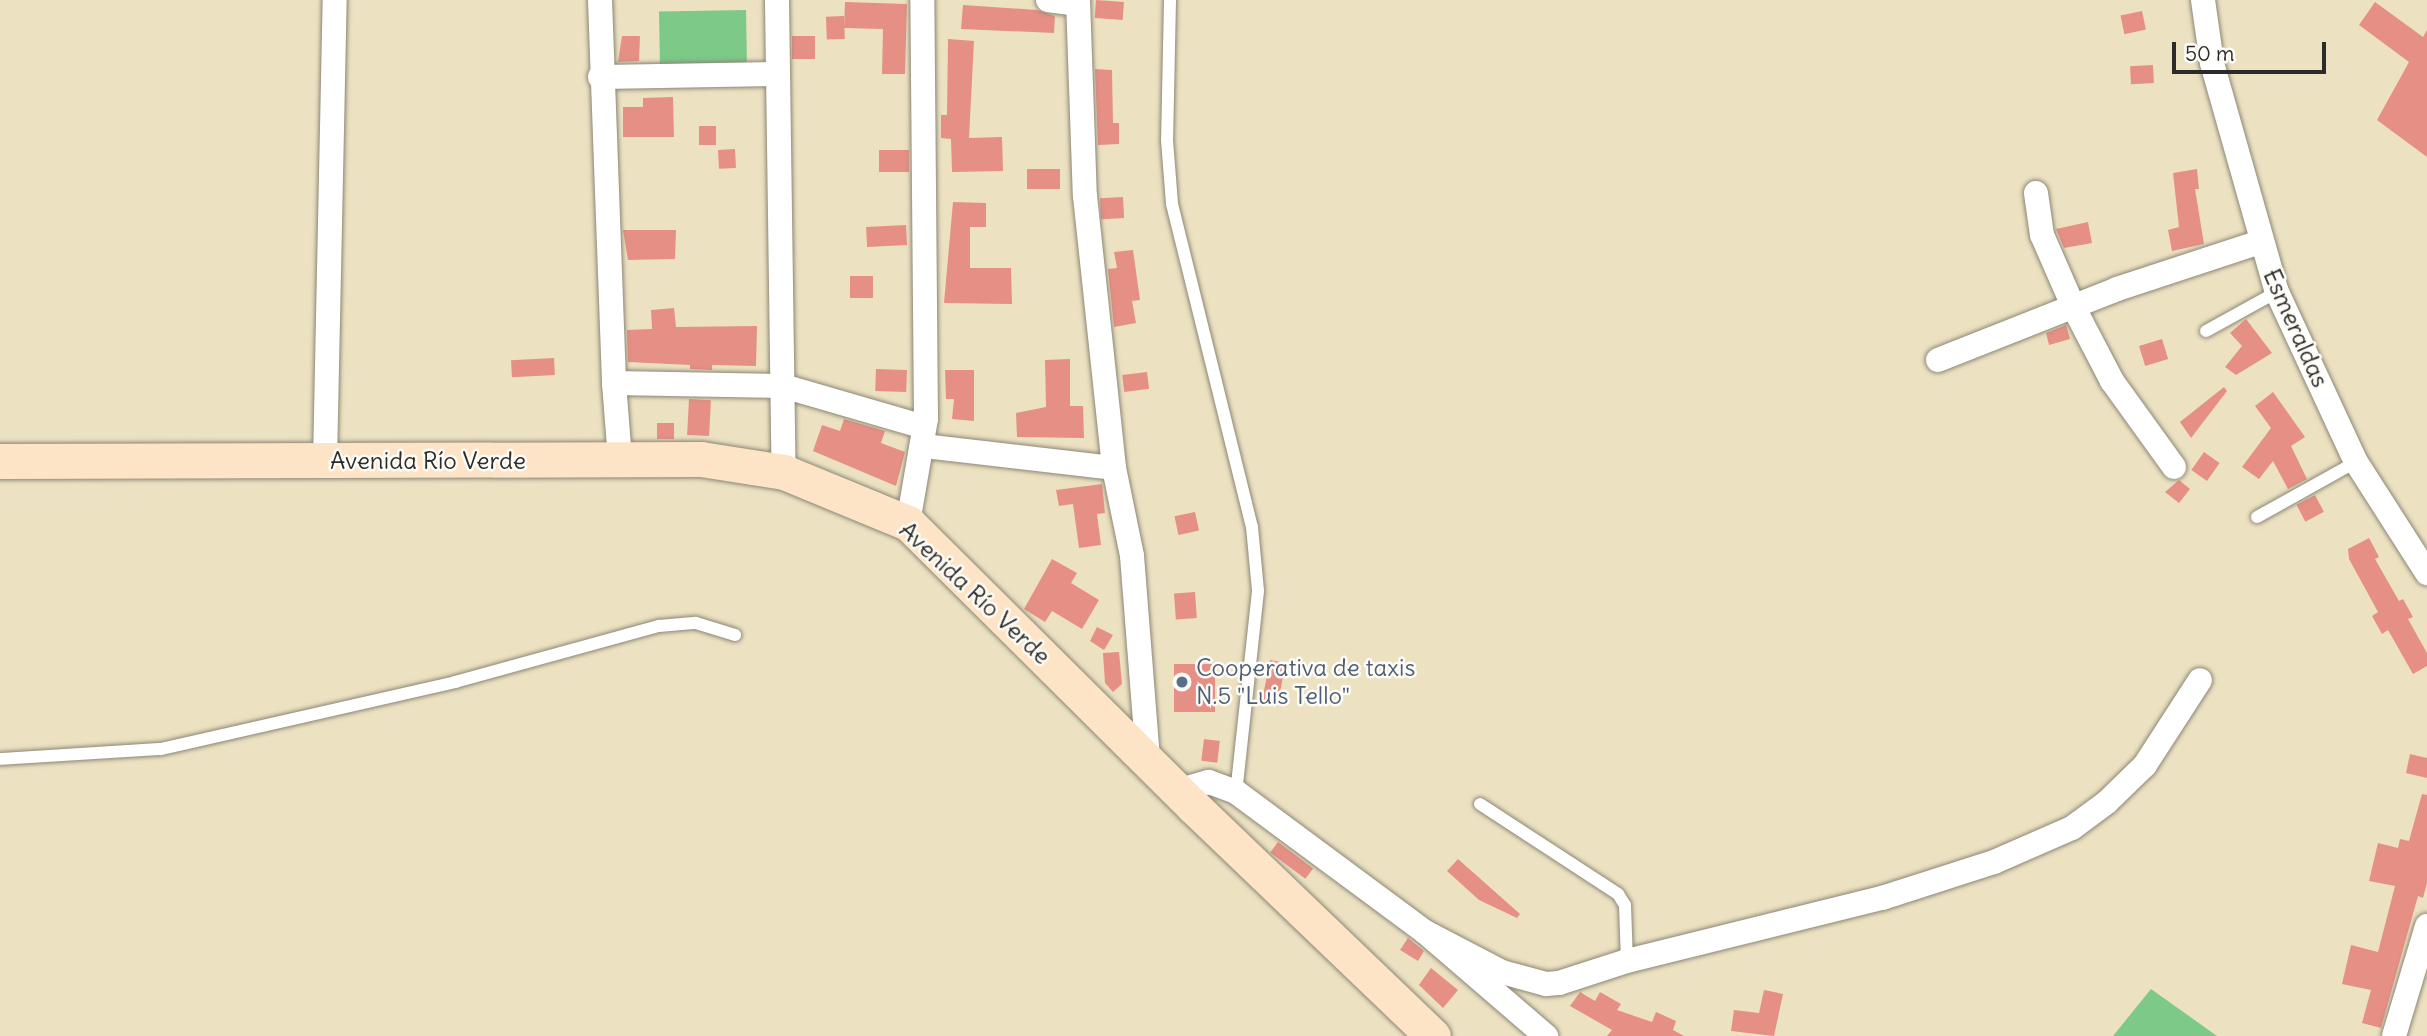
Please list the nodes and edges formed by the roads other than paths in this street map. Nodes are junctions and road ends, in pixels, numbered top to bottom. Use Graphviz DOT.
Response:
graph roads {
  1 [pos="335,0"];
  2 [pos="600,0"];
  3 [pos="777,0"];
  4 [pos="922,0"];
  5 [pos="1048,0"];
  6 [pos="1170,0"];
  7 [pos="2203,0"];
  8 [pos="1078,2"];
  9 [pos="778,74"];
  10 [pos="600,77"];
  11 [pos="2036,193"];
  12 [pos="2260,242"];
  13 [pos="2277,292"];
  14 [pos="2073,306"];
  15 [pos="2206,331"];
  16 [pos="1938,360"];
  17 [pos="614,383"];
  18 [pos="783,386"];
  19 [pos="924,437"];
  20 [pos="620,460"];
  21 [pos="0,461"];
  22 [pos="325,462"];
  23 [pos="2356,462"];
  24 [pos="2174,467"];
  25 [pos="1114,468"];
  26 [pos="784,472"];
  27 [pos="2257,517"];
  28 [pos="908,523"];
  29 [pos="2427,573"];
  30 [pos="735,635"];
  31 [pos="2200,680"];
  32 [pos="0,759"];
  33 [pos="1148,760"];
  34 [pos="1177,790"];
  35 [pos="1236,792"];
  36 [pos="1480,804"];
  37 [pos="2427,926"];
  38 [pos="1425,932"];
  39 [pos="1627,961"];
  40 [pos="1433,1036"];
  41 [pos="1546,1036"];
  42 [pos="2394,1036"];
  1 -- 22 [label="street"];
  2 -- 10 [label="street"];
  3 -- 9 [label="street"];
  4 -- 19 [label="street"];
  5 -- 8 [label="street"];
  6 -- 35 [label="lane"];
  7 -- 12 [label="street, Esmeraldas"];
  8 -- 25 [label="street"];
  9 -- 10 [label="street"];
  9 -- 18 [label="street"];
  10 -- 17 [label="street"];
  11 -- 14 [label="street"];
  12 -- 13 [label="street, Esmeraldas"];
  12 -- 14 [label="street"];
  13 -- 15 [label="lane"];
  13 -- 23 [label="street, Esmeraldas"];
  14 -- 16 [label="street"];
  14 -- 24 [label="street"];
  17 -- 18 [label="street"];
  17 -- 20 [label="street"];
  18 -- 19 [label="street"];
  18 -- 26 [label="street"];
  19 -- 25 [label="street"];
  19 -- 28 [label="street"];
  20 -- 22 [label="main road, Avenida Río Verde"];
  20 -- 26 [label="main road, Avenida Río Verde"];
  21 -- 22 [label="main road, Avenida Río Verde"];
  23 -- 27 [label="lane"];
  23 -- 29 [label="street, Esmeraldas"];
  25 -- 33 [label="street"];
  26 -- 28 [label="main road, Avenida Río Verde"];
  28 -- 33 [label="main road, Avenida Río Verde"];
  30 -- 32 [label="lane"];
  31 -- 39 [label="street"];
  33 -- 34 [label="main road, Avenida Río Verde"];
  34 -- 35 [label="street"];
  34 -- 40 [label="main road, Avenida Río Verde"];
  35 -- 38 [label="street"];
  36 -- 39 [label="lane"];
  37 -- 42 [label="street"];
  38 -- 39 [label="street"];
  38 -- 41 [label="street"];
}
